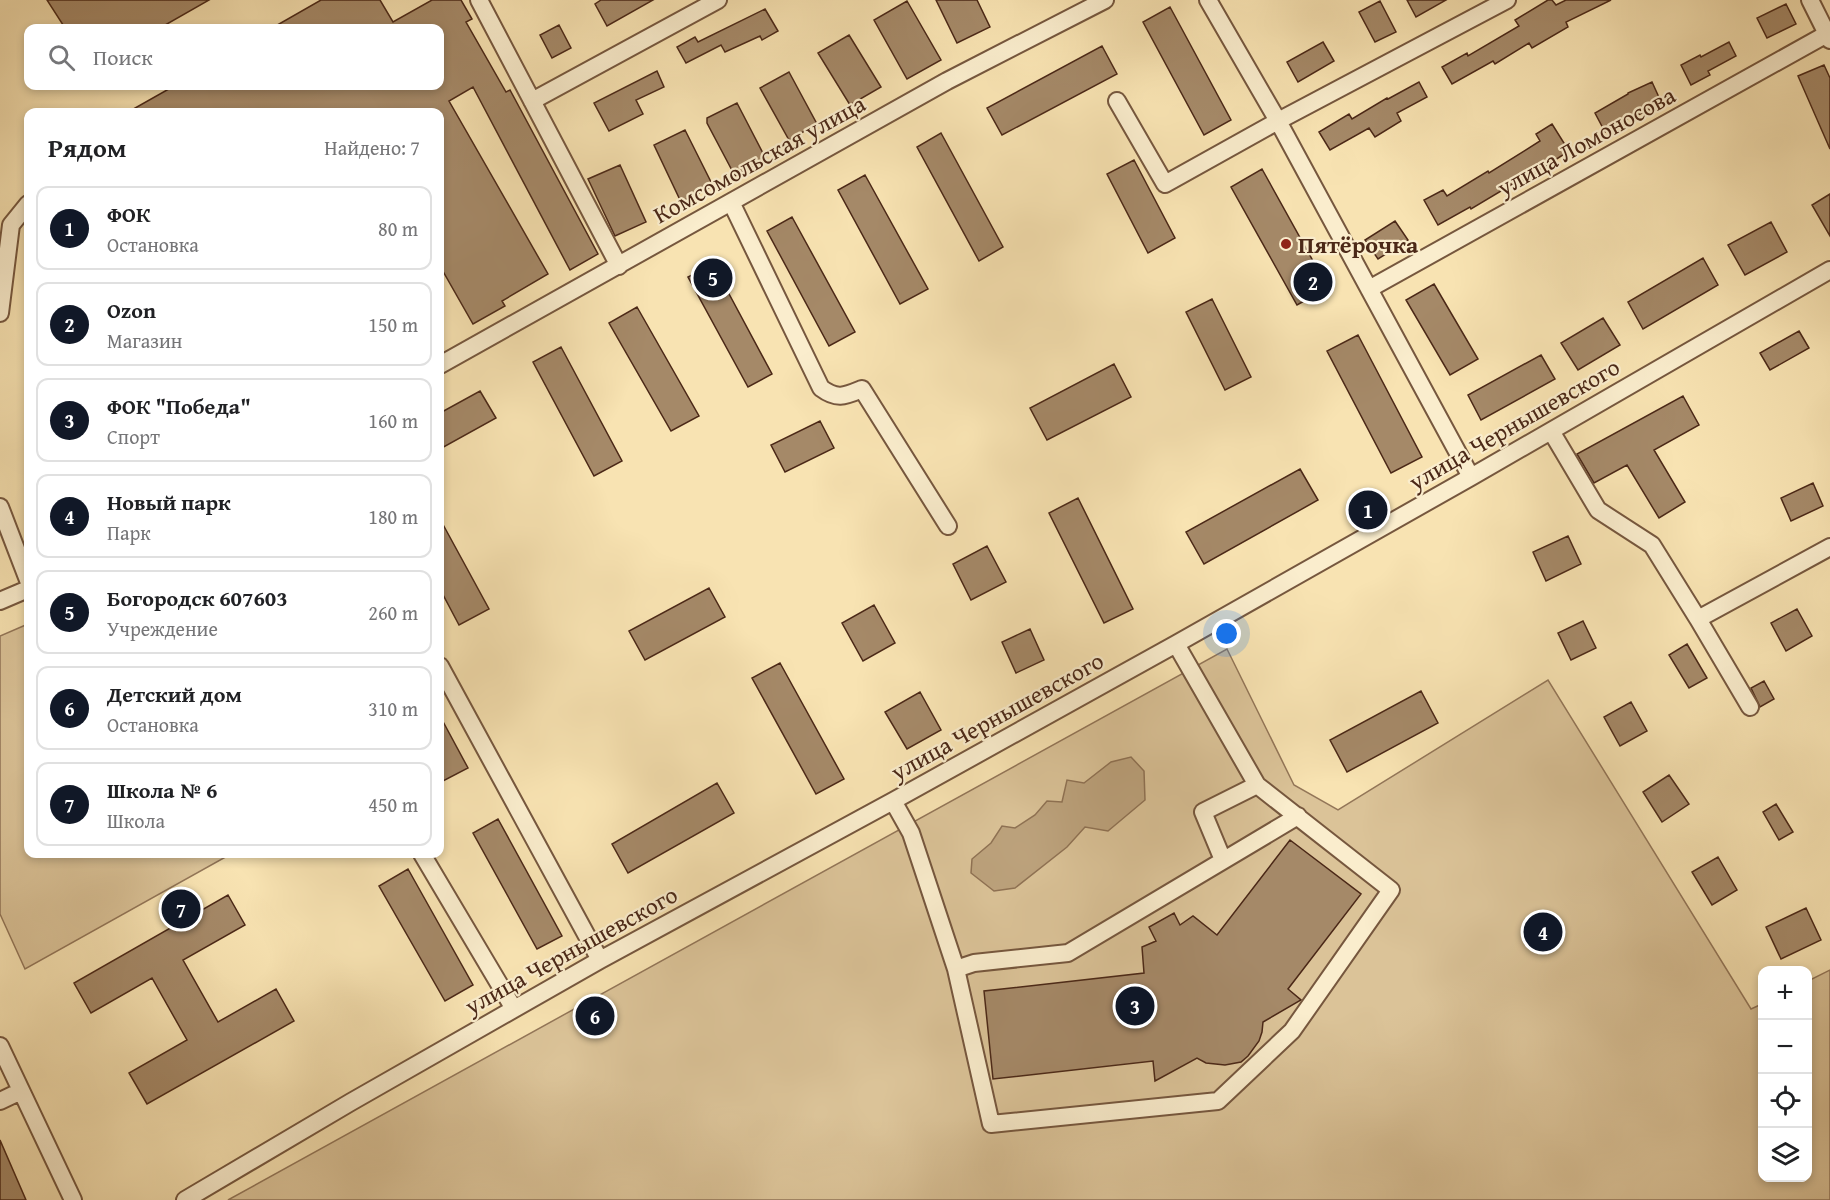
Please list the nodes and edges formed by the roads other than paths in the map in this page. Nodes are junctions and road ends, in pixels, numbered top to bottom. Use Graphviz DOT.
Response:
graph roads {
  1 [pos="479,0"];
  2 [pos="718,0"];
  3 [pos="1105,0"];
  4 [pos="1208,0"];
  5 [pos="1507,0"];
  6 [pos="1810,0"];
  7 [pos="1828,37"];
  8 [pos="532,101"];
  9 [pos="1117,101"];
  10 [pos="1278,121"];
  11 [pos="731,202"];
  12 [pos="24,209"];
  13 [pos="619,266"];
  14 [pos="1830,270"];
  15 [pos="1369,289"];
  16 [pos="0,313"];
  17 [pos="444,363"];
  18 [pos="1551,431"];
  19 [pos="1471,477"];
  20 [pos="0,507"];
  21 [pos="948,526"];
  22 [pos="1830,547"];
  23 [pos="24,570"];
  24 [pos="24,591"];
  25 [pos="0,601"];
  26 [pos="1698,618"];
  27 [pos="1176,644"];
  28 [pos="444,673"];
  29 [pos="1750,707"];
  30 [pos="1257,785"];
  31 [pos="893,801"];
  32 [pos="1298,816"];
  33 [pos="424,858"];
  34 [pos="1223,860"];
  35 [pos="600,960"];
  36 [pos="956,969"];
  37 [pos="514,1009"];
  38 [pos="0,1046"];
  39 [pos="21,1091"];
  40 [pos="0,1101"];
  41 [pos="73,1200"];
  42 [pos="185,1200"];
  1 -- 8 [label="street"];
  2 -- 8 [label="street"];
  3 -- 11 [label="street, Комсомольская улица"];
  4 -- 10 [label="street"];
  5 -- 10 [label="street"];
  6 -- 7 [label="street"];
  7 -- 15 [label="street, улица Ломоносова"];
  8 -- 13 [label="street"];
  9 -- 10 [label="street"];
  10 -- 15 [label="street"];
  11 -- 13 [label="street, Комсомольская улица"];
  11 -- 21 [label="street"];
  12 -- 16 [label="street"];
  13 -- 17 [label="street, Комсомольская улица"];
  14 -- 18 [label="street, улица Чернышевского"];
  15 -- 19 [label="street"];
  18 -- 19 [label="street, улица Чернышевского"];
  18 -- 26 [label="street"];
  19 -- 27 [label="street, улица Чернышевского"];
  20 -- 23 [label="street"];
  22 -- 26 [label="street"];
  24 -- 25 [label="street"];
  26 -- 29 [label="street"];
  27 -- 30 [label="street"];
  27 -- 31 [label="street, улица Чернышевского"];
  28 -- 35 [label="street"];
  30 -- 32 [label="street"];
  30 -- 34 [label="street"];
  31 -- 35 [label="street, улица Чернышевского"];
  31 -- 36 [label="street"];
  32 -- 34 [label="street"];
  32 -- 36 [label="street"];
  33 -- 37 [label="street"];
  34 -- 36 [label="street"];
  35 -- 37 [label="street, улица Чернышевского"];
  37 -- 42 [label="street, улица Чернышевского"];
  38 -- 39 [label="street"];
  39 -- 40 [label="street"];
  39 -- 41 [label="street"];
}
